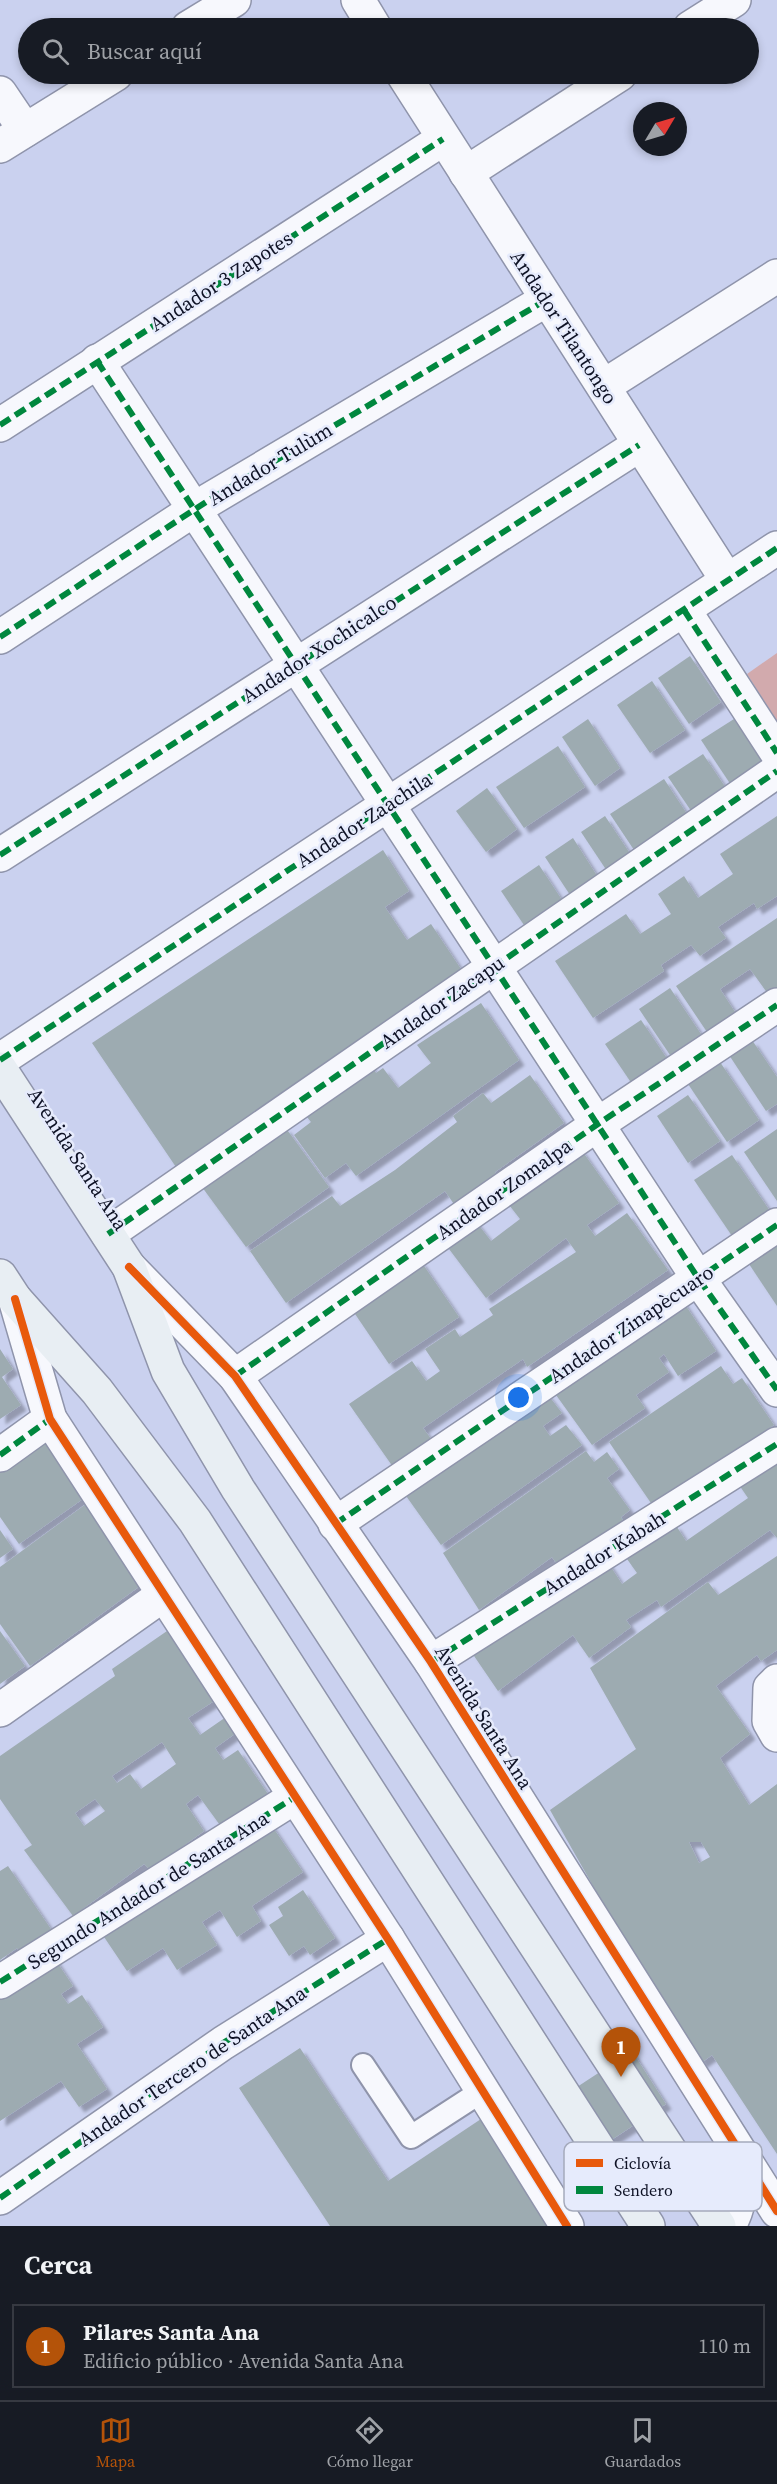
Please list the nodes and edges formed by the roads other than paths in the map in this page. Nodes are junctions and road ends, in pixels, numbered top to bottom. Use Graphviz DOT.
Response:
graph roads {
  1 [pos="234,0"];
  2 [pos="358,0"];
  3 [pos="734,0"];
  4 [pos="204,18"];
  5 [pos="369,18"];
  6 [pos="706,18"];
  7 [pos="100,84"];
  8 [pos="409,84"];
  9 [pos="604,84"];
  10 [pos="0,93"];
  11 [pos="12,138"];
  12 [pos="443,139"];
  13 [pos="466,173"];
  14 [pos="777,276"];
  15 [pos="546,300"];
  16 [pos="97,361"];
  17 [pos="604,386"];
  18 [pos="0,425"];
  19 [pos="639,445"];
  20 [pos="194,510"];
  21 [pos="777,548"];
  22 [pos="727,580"];
  23 [pos="684,610"];
  24 [pos="0,637"];
  25 [pos="296,664"];
  26 [pos="777,753"];
  27 [pos="777,771"];
  28 [pos="388,804"];
  29 [pos="0,855"];
  30 [pos="494,967"];
  31 [pos="777,1005"];
  32 [pos="0,1060"];
  33 [pos="0,1069"];
  34 [pos="598,1124"];
  35 [pos="777,1225"];
  36 [pos="108,1234"];
  37 [pos="129,1267"];
  38 [pos="698,1278"];
  39 [pos="7,1287"];
  40 [pos="235,1376"];
  41 [pos="777,1390"];
  42 [pos="50,1419"];
  43 [pos="777,1444"];
  44 [pos="0,1455"];
  45 [pos="335,1524"];
  46 [pos="163,1595"];
  47 [pos="431,1662"];
  48 [pos="777,1681"];
  49 [pos="0,1710"];
  50 [pos="777,1735"];
  51 [pos="295,1797"];
  52 [pos="388,1939"];
  53 [pos="0,1982"];
  54 [pos="363,2065"];
  55 [pos="482,2091"];
  56 [pos="723,2128"];
  57 [pos="594,2142"];
  58 [pos="664,2142"];
  59 [pos="730,2142"];
  60 [pos="732,2142"];
  61 [pos="762,2188"];
  62 [pos="0,2198"];
  63 [pos="638,2211"];
  64 [pos="709,2211"];
  65 [pos="735,2211"];
  66 [pos="777,2211"];
  67 [pos="567,2225"];
  68 [pos="648,2226"];
  69 [pos="719,2226"];
  70 [pos="729,2226"];
  1 -- 4 [label="street"];
  2 -- 5 [label="street"];
  3 -- 6 [label="street"];
  7 -- 11 [label="street"];
  8 -- 12 [label="street, Andador Tilantongo"];
  9 -- 13 [label="street"];
  10 -- 11 [label="street"];
  12 -- 13 [label="street, Andador Tilantongo"];
  12 -- 16 [label="street, Andador 3 Zapotes"];
  13 -- 15 [label="street, Andador Tilantongo"];
  14 -- 17 [label="street"];
  15 -- 17 [label="street, Andador Tilantongo"];
  15 -- 20 [label="street, Andador Tulùm"];
  16 -- 18 [label="street, Andador 3 Zapotes"];
  16 -- 20 [label="street"];
  17 -- 19 [label="street, Andador Tilantongo"];
  19 -- 22 [label="street, Andador Tilantongo"];
  19 -- 25 [label="street, Andador Xochicalco"];
  20 -- 24 [label="street, Andador Tulùm"];
  20 -- 25 [label="street"];
  21 -- 22 [label="street, Andador Zaachila"];
  22 -- 23 [label="street, Andador Zaachila"];
  23 -- 26 [label="street"];
  23 -- 28 [label="street, Andador Zaachila"];
  25 -- 28 [label="street"];
  25 -- 29 [label="street, Andador Xochicalco"];
  27 -- 30 [label="street, Andador Zacapu"];
  28 -- 30 [label="street"];
  28 -- 32 [label="street, Andador Zaachila"];
  30 -- 34 [label="street"];
  30 -- 36 [label="street, Andador Zacapu"];
  31 -- 34 [label="street, Andador Zomalpa"];
  33 -- 36 [label="main road, Avenida Santa Ana"];
  34 -- 38 [label="street"];
  34 -- 40 [label="street, Andador Zomalpa"];
  35 -- 38 [label="street, Andador Zinapècuaro"];
  36 -- 37 [label="main road, Avenida Santa Ana"];
  37 -- 40 [label="street, Avenida Santa Ana"];
  37 -- 58 [label="main road, Avenida Santa Ana"];
  38 -- 41 [label="street"];
  38 -- 45 [label="street, Andador Zinapècuaro"];
  39 -- 42 [label="street"];
  39 -- 57 [label="main road"];
  40 -- 45 [label="street, Avenida Santa Ana"];
  42 -- 44 [label="street"];
  42 -- 46 [label="street"];
  43 -- 47 [label="street, Andador Kabah"];
  45 -- 47 [label="street, Avenida Santa Ana"];
  46 -- 49 [label="street"];
  46 -- 51 [label="street"];
  47 -- 56 [label="street, Avenida Santa Ana"];
  48 -- 50 [label="street"];
  51 -- 52 [label="street"];
  51 -- 53 [label="street, Segundo Andador de Santa Ana"];
  52 -- 55 [label="street"];
  52 -- 62 [label="street, Andador Tercero de Santa Ana"];
  54 -- 55 [label="lane"];
  55 -- 67 [label="street"];
  56 -- 59 [label="street"];
  56 -- 60 [label="street, Avenida Santa Ana"];
  61 -- 66 [label="street, Avenida Santa Ana"];
  63 -- 68 [label="main road"];
  64 -- 69 [label="main road, Avenida Santa Ana"];
  65 -- 70 [label="street"];
}
